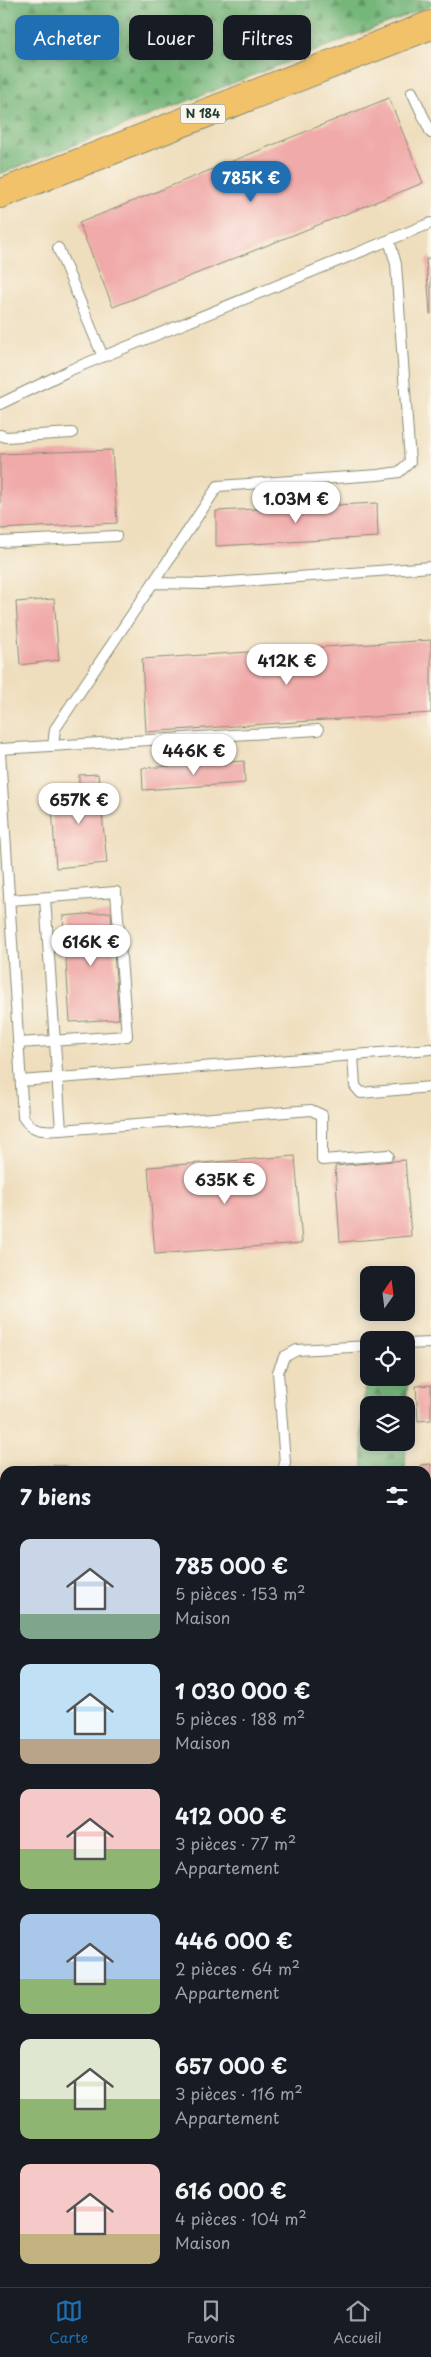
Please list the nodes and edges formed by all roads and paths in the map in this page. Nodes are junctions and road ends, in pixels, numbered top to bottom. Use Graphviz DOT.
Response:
graph roads {
  1 [pos="423,27"];
  2 [pos="412,92"];
  3 [pos="431,133"];
  4 [pos="0,194"];
  5 [pos="431,222"];
  6 [pos="389,240"];
  7 [pos="58,248"];
  8 [pos="103,357"];
  9 [pos="1,401"];
  10 [pos="72,433"];
  11 [pos="0,435"];
  12 [pos="116,536"];
  13 [pos="0,542"];
  14 [pos="431,568"];
  15 [pos="154,583"];
  16 [pos="318,730"];
  17 [pos="53,746"];
  18 [pos="0,749"];
  19 [pos="0,753"];
  20 [pos="45,898"];
  21 [pos="10,900"];
  22 [pos="55,1041"];
  23 [pos="19,1042"];
  24 [pos="431,1050"];
  25 [pos="353,1056"];
  26 [pos="58,1078"];
  27 [pos="21,1081"];
  28 [pos="431,1087"];
  29 [pos="61,1130"];
  30 [pos="388,1156"];
  31 [pos="431,1343"];
  32 [pos="415,1344"];
  33 [pos="360,1346"];
  34 [pos="284,1466"];
  1 -- 4 [label="main road, N 184"];
  2 -- 3 [label="lane"];
  5 -- 6 [label="lane"];
  6 -- 8 [label="lane"];
  6 -- 15 [label="lane"];
  7 -- 8 [label="lane"];
  8 -- 9 [label="lane"];
  10 -- 11 [label="lane"];
  12 -- 13 [label="lane"];
  14 -- 15 [label="lane"];
  15 -- 17 [label="lane"];
  16 -- 17 [label="lane"];
  17 -- 18 [label="lane"];
  19 -- 21 [label="lane"];
  20 -- 21 [label="lane"];
  20 -- 22 [label="lane"];
  20 -- 22 [label="lane"];
  21 -- 23 [label="lane"];
  22 -- 23 [label="lane"];
  22 -- 26 [label="lane"];
  23 -- 27 [label="lane"];
  24 -- 25 [label="lane"];
  25 -- 26 [label="lane"];
  25 -- 28 [label="lane"];
  26 -- 27 [label="lane"];
  26 -- 29 [label="lane"];
  27 -- 29 [label="lane"];
  29 -- 30 [label="lane"];
  31 -- 32 [label="lane"];
  33 -- 34 [label="lane"];
}
